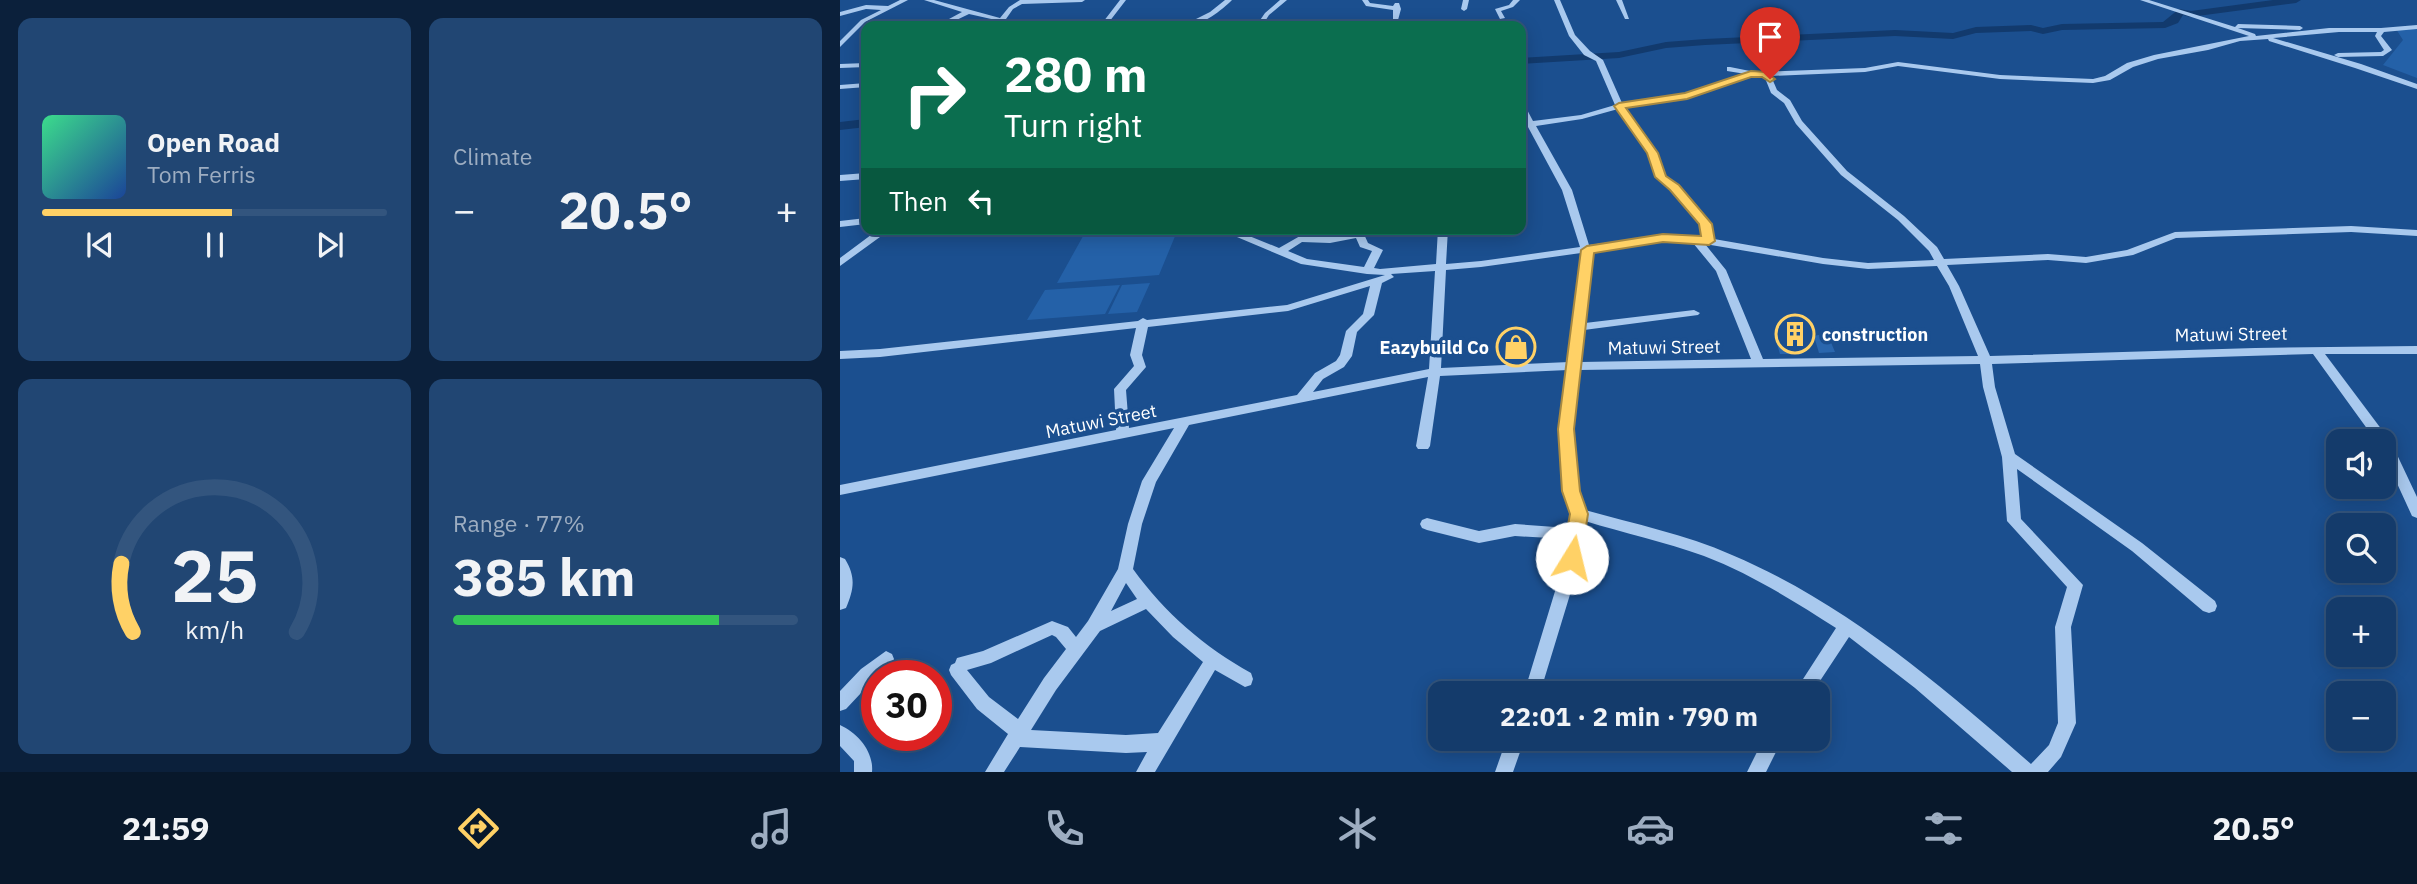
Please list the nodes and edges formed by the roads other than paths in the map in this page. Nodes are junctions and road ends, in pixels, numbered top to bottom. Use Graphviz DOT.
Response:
graph roads {
  1 [pos="905,0"];
  2 [pos="930,0"];
  3 [pos="1047,0"];
  4 [pos="1082,0"];
  5 [pos="1111,0"];
  6 [pos="1123,0"];
  7 [pos="1229,0"];
  8 [pos="1284,0"];
  9 [pos="1365,0"];
  10 [pos="1396,0"];
  11 [pos="1466,0"];
  12 [pos="1517,0"];
  13 [pos="1557,0"];
  14 [pos="1619,0"];
  15 [pos="2143,0"];
  16 [pos="1018,1"];
  17 [pos="888,8"];
  18 [pos="1398,9"];
  19 [pos="1464,9"];
  20 [pos="968,12"];
  21 [pos="840,17"];
  22 [pos="1502,18"];
  23 [pos="1627,18"];
  24 [pos="1002,20"];
  25 [pos="865,21"];
  26 [pos="949,21"];
  27 [pos="1007,21"];
  28 [pos="1107,21"];
  29 [pos="1195,21"];
  30 [pos="1262,21"];
  31 [pos="1399,21"];
  32 [pos="861,22"];
  33 [pos="861,24"];
  34 [pos="2218,24"];
  35 [pos="2417,27"];
  36 [pos="2381,30"];
  37 [pos="2336,31"];
  38 [pos="2264,38"];
  39 [pos="840,45"];
  40 [pos="2313,52"];
  41 [pos="861,65"];
  42 [pos="841,67"];
  43 [pos="1730,69"];
  44 [pos="1761,74"];
  45 [pos="861,85"];
  46 [pos="840,87"];
  47 [pos="2417,87"];
  48 [pos="1619,106"];
  49 [pos="1526,125"];
  50 [pos="861,176"];
  51 [pos="840,178"];
  52 [pos="861,222"];
  53 [pos="840,224"];
  54 [pos="2417,233"];
  55 [pos="878,235"];
  56 [pos="1238,235"];
  57 [pos="1352,235"];
  58 [pos="1358,235"];
  59 [pos="1443,235"];
  60 [pos="1695,239"];
  61 [pos="1709,241"];
  62 [pos="1587,250"];
  63 [pos="1280,252"];
  64 [pos="840,263"];
  65 [pos="1941,264"];
  66 [pos="1440,268"];
  67 [pos="1372,275"];
  68 [pos="1694,313"];
  69 [pos="1143,322"];
  70 [pos="1579,327"];
  71 [pos="2316,350"];
  72 [pos="2417,350"];
  73 [pos="840,355"];
  74 [pos="1986,359"];
  75 [pos="1759,363"];
  76 [pos="1574,366"];
  77 [pos="1435,372"];
  78 [pos="1301,399"];
  79 [pos="1184,423"];
  80 [pos="2374,429"];
  81 [pos="1123,434"];
  82 [pos="1423,446"];
  83 [pos="2010,457"];
  84 [pos="2396,469"];
  85 [pos="840,490"];
  86 [pos="2417,512"];
  87 [pos="1579,514"];
  88 [pos="1427,524"];
  89 [pos="1576,534"];
  90 [pos="840,563"];
  91 [pos="1125,570"];
  92 [pos="1148,601"];
  93 [pos="840,603"];
  94 [pos="2209,606"];
  95 [pos="1094,626"];
  96 [pos="1847,626"];
  97 [pos="1076,649"];
  98 [pos="886,659"];
  99 [pos="1212,662"];
  100 [pos="1245,679"];
  101 [pos="1536,681"];
  102 [pos="1810,681"];
  103 [pos="840,703"];
  104 [pos="840,734"];
  105 [pos="1018,735"];
  106 [pos="1162,742"];
  107 [pos="1511,751"];
  108 [pos="1767,751"];
  109 [pos="863,772"];
  110 [pos="993,772"];
  111 [pos="1145,772"];
  112 [pos="1504,772"];
  113 [pos="1756,772"];
  114 [pos="2026,772"];
  115 [pos="2036,772"];
  1 -- 17 [label="street"];
  2 -- 20 [label="street"];
  3 -- 4 [label="street"];
  3 -- 16 [label="street"];
  5 -- 6 [label="street"];
  6 -- 28 [label="street"];
  7 -- 29 [label="street"];
  8 -- 30 [label="street"];
  9 -- 18 [label="street"];
  10 -- 18 [label="street"];
  11 -- 19 [label="street"];
  12 -- 22 [label="street"];
  13 -- 48 [label="street"];
  14 -- 23 [label="street"];
  15 -- 34 [label="street"];
  16 -- 24 [label="street"];
  17 -- 21 [label="street"];
  17 -- 25 [label="street"];
  18 -- 31 [label="street"];
  20 -- 24 [label="street"];
  20 -- 26 [label="street"];
  21 -- 32 [label="street"];
  24 -- 27 [label="street"];
  33 -- 39 [label="street"];
  34 -- 37 [label="street"];
  34 -- 38 [label="street"];
  35 -- 36 [label="street"];
  36 -- 37 [label="street"];
  36 -- 40 [label="street"];
  37 -- 38 [label="street"];
  38 -- 40 [label="street"];
  38 -- 44 [label="street"];
  40 -- 47 [label="street"];
  41 -- 42 [label="street"];
  43 -- 44 [label="street"];
  44 -- 48 [label="street"];
  44 -- 65 [label="street"];
  45 -- 46 [label="street"];
  48 -- 49 [label="street"];
  48 -- 61 [label="street"];
  49 -- 62 [label="street"];
  50 -- 51 [label="street"];
  52 -- 53 [label="street"];
  54 -- 65 [label="street"];
  55 -- 64 [label="street"];
  56 -- 63 [label="street"];
  57 -- 63 [label="street"];
  58 -- 67 [label="street"];
  59 -- 66 [label="street"];
  60 -- 61 [label="street"];
  60 -- 62 [label="street"];
  60 -- 75 [label="street"];
  61 -- 65 [label="street"];
  62 -- 66 [label="street"];
  62 -- 70 [label="street"];
  63 -- 67 [label="street"];
  65 -- 74 [label="street"];
  66 -- 67 [label="street"];
  66 -- 77 [label="street"];
  67 -- 69 [label="street"];
  67 -- 78 [label="street"];
  68 -- 70 [label="street"];
  69 -- 73 [label="street"];
  69 -- 81 [label="street"];
  70 -- 76 [label="street"];
  71 -- 72 [label="street, Matuwi Street"];
  71 -- 74 [label="street, Matuwi Street"];
  71 -- 80 [label="street"];
  74 -- 75 [label="street, Matuwi Street"];
  74 -- 83 [label="street"];
  75 -- 76 [label="street, Matuwi Street"];
  76 -- 77 [label="street, Matuwi Street"];
  76 -- 87 [label="street"];
  77 -- 78 [label="street, Matuwi Street"];
  77 -- 82 [label="street"];
  78 -- 79 [label="street, Matuwi Street"];
  79 -- 81 [label="street, Matuwi Street"];
  79 -- 91 [label="street"];
  81 -- 85 [label="street, Matuwi Street"];
  83 -- 94 [label="street"];
  83 -- 115 [label="street"];
  84 -- 86 [label="street"];
  87 -- 89 [label="street"];
  87 -- 96 [label="street"];
  88 -- 89 [label="street"];
  89 -- 101 [label="street"];
  90 -- 93 [label="street"];
  91 -- 92 [label="street"];
  91 -- 95 [label="street"];
  92 -- 95 [label="street"];
  92 -- 99 [label="street"];
  95 -- 97 [label="street"];
  96 -- 102 [label="street"];
  96 -- 114 [label="street"];
  97 -- 105 [label="street"];
  97 -- 105 [label="street"];
  98 -- 103 [label="street"];
  99 -- 100 [label="street"];
  99 -- 106 [label="street"];
  104 -- 109 [label="street"];
  105 -- 106 [label="street"];
  105 -- 110 [label="street"];
  106 -- 111 [label="street"];
  107 -- 112 [label="street"];
  108 -- 113 [label="street"];
}
